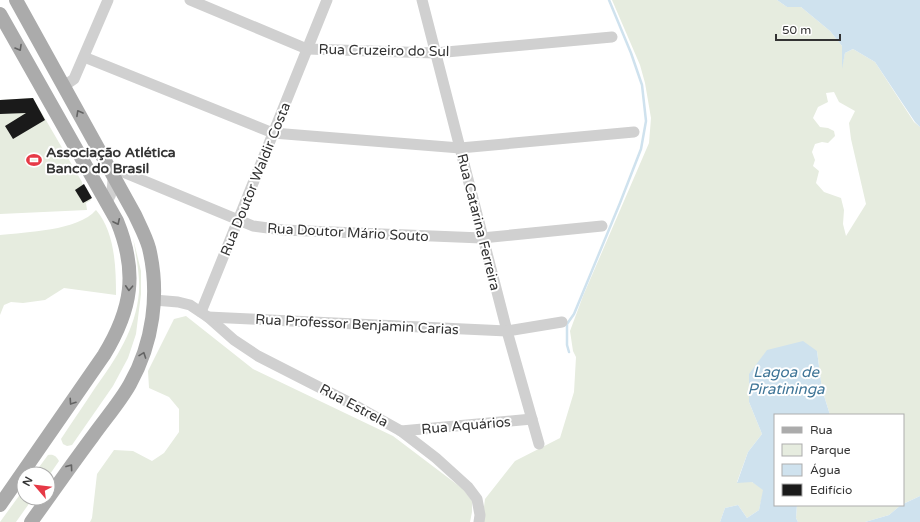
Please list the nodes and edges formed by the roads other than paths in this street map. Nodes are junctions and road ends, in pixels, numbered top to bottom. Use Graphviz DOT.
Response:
graph roads {
  1 [pos="16,0"];
  2 [pos="108,0"];
  3 [pos="190,0"];
  4 [pos="327,0"];
  5 [pos="422,0"];
  6 [pos="0,14"];
  7 [pos="612,37"];
  8 [pos="307,49"];
  9 [pos="434,53"];
  10 [pos="84,57"];
  11 [pos="64,86"];
  12 [pos="634,132"];
  13 [pos="273,133"];
  14 [pos="460,148"];
  15 [pos="113,173"];
  16 [pos="107,202"];
  17 [pos="238,220"];
  18 [pos="602,226"];
  19 [pos="482,238"];
  20 [pos="154,300"];
  21 [pos="204,314"];
  22 [pos="562,322"];
  23 [pos="507,331"];
  24 [pos="532,419"];
  25 [pos="401,431"];
  26 [pos="539,444"];
  27 [pos="0,505"];
  28 [pos="31,522"];
  29 [pos="479,522"];
  1 -- 11 [label="main road"];
  2 -- 10 [label="street"];
  3 -- 8 [label="street, Rua Cruzeiro do Sul"];
  4 -- 8 [label="street, Rua Doutor Waldir Costa"];
  5 -- 9 [label="street, Rua Catarina Ferreira"];
  6 -- 16 [label="main road, one-way"];
  7 -- 9 [label="street, Rua Cruzeiro do Sul"];
  8 -- 9 [label="street, Rua Cruzeiro do Sul"];
  8 -- 13 [label="street, Rua Doutor Waldir Costa"];
  9 -- 14 [label="street, Rua Catarina Ferreira"];
  10 -- 11 [label="street"];
  10 -- 13 [label="street"];
  15 -- 11 [label="main road, one-way"];
  12 -- 14 [label="street"];
  13 -- 14 [label="street"];
  13 -- 17 [label="street, Rua Doutor Waldir Costa"];
  14 -- 19 [label="street, Rua Catarina Ferreira"];
  15 -- 16 [label="street"];
  15 -- 17 [label="street, Rua Doutor Mário Souto"];
  15 -- 20 [label="main road"];
  16 -- 27 [label="main road, one-way"];
  17 -- 19 [label="street, Rua Doutor Mário Souto"];
  17 -- 21 [label="street, Rua Doutor Waldir Costa"];
  18 -- 19 [label="street, Rua Doutor Mário Souto"];
  19 -- 23 [label="street, Rua Catarina Ferreira"];
  20 -- 21 [label="street"];
  28 -- 20 [label="main road, one-way"];
  21 -- 23 [label="street, Rua Professor Benjamin Carias"];
  21 -- 25 [label="street, Rua Estrela"];
  22 -- 23 [label="street, Rua Professor Benjamin Carias"];
  23 -- 24 [label="street, Rua Catarina Ferreira"];
  24 -- 25 [label="street, Rua Aquários"];
  24 -- 26 [label="street, Rua Catarina Ferreira"];
  25 -- 29 [label="street, Rua Estrela"];
}
